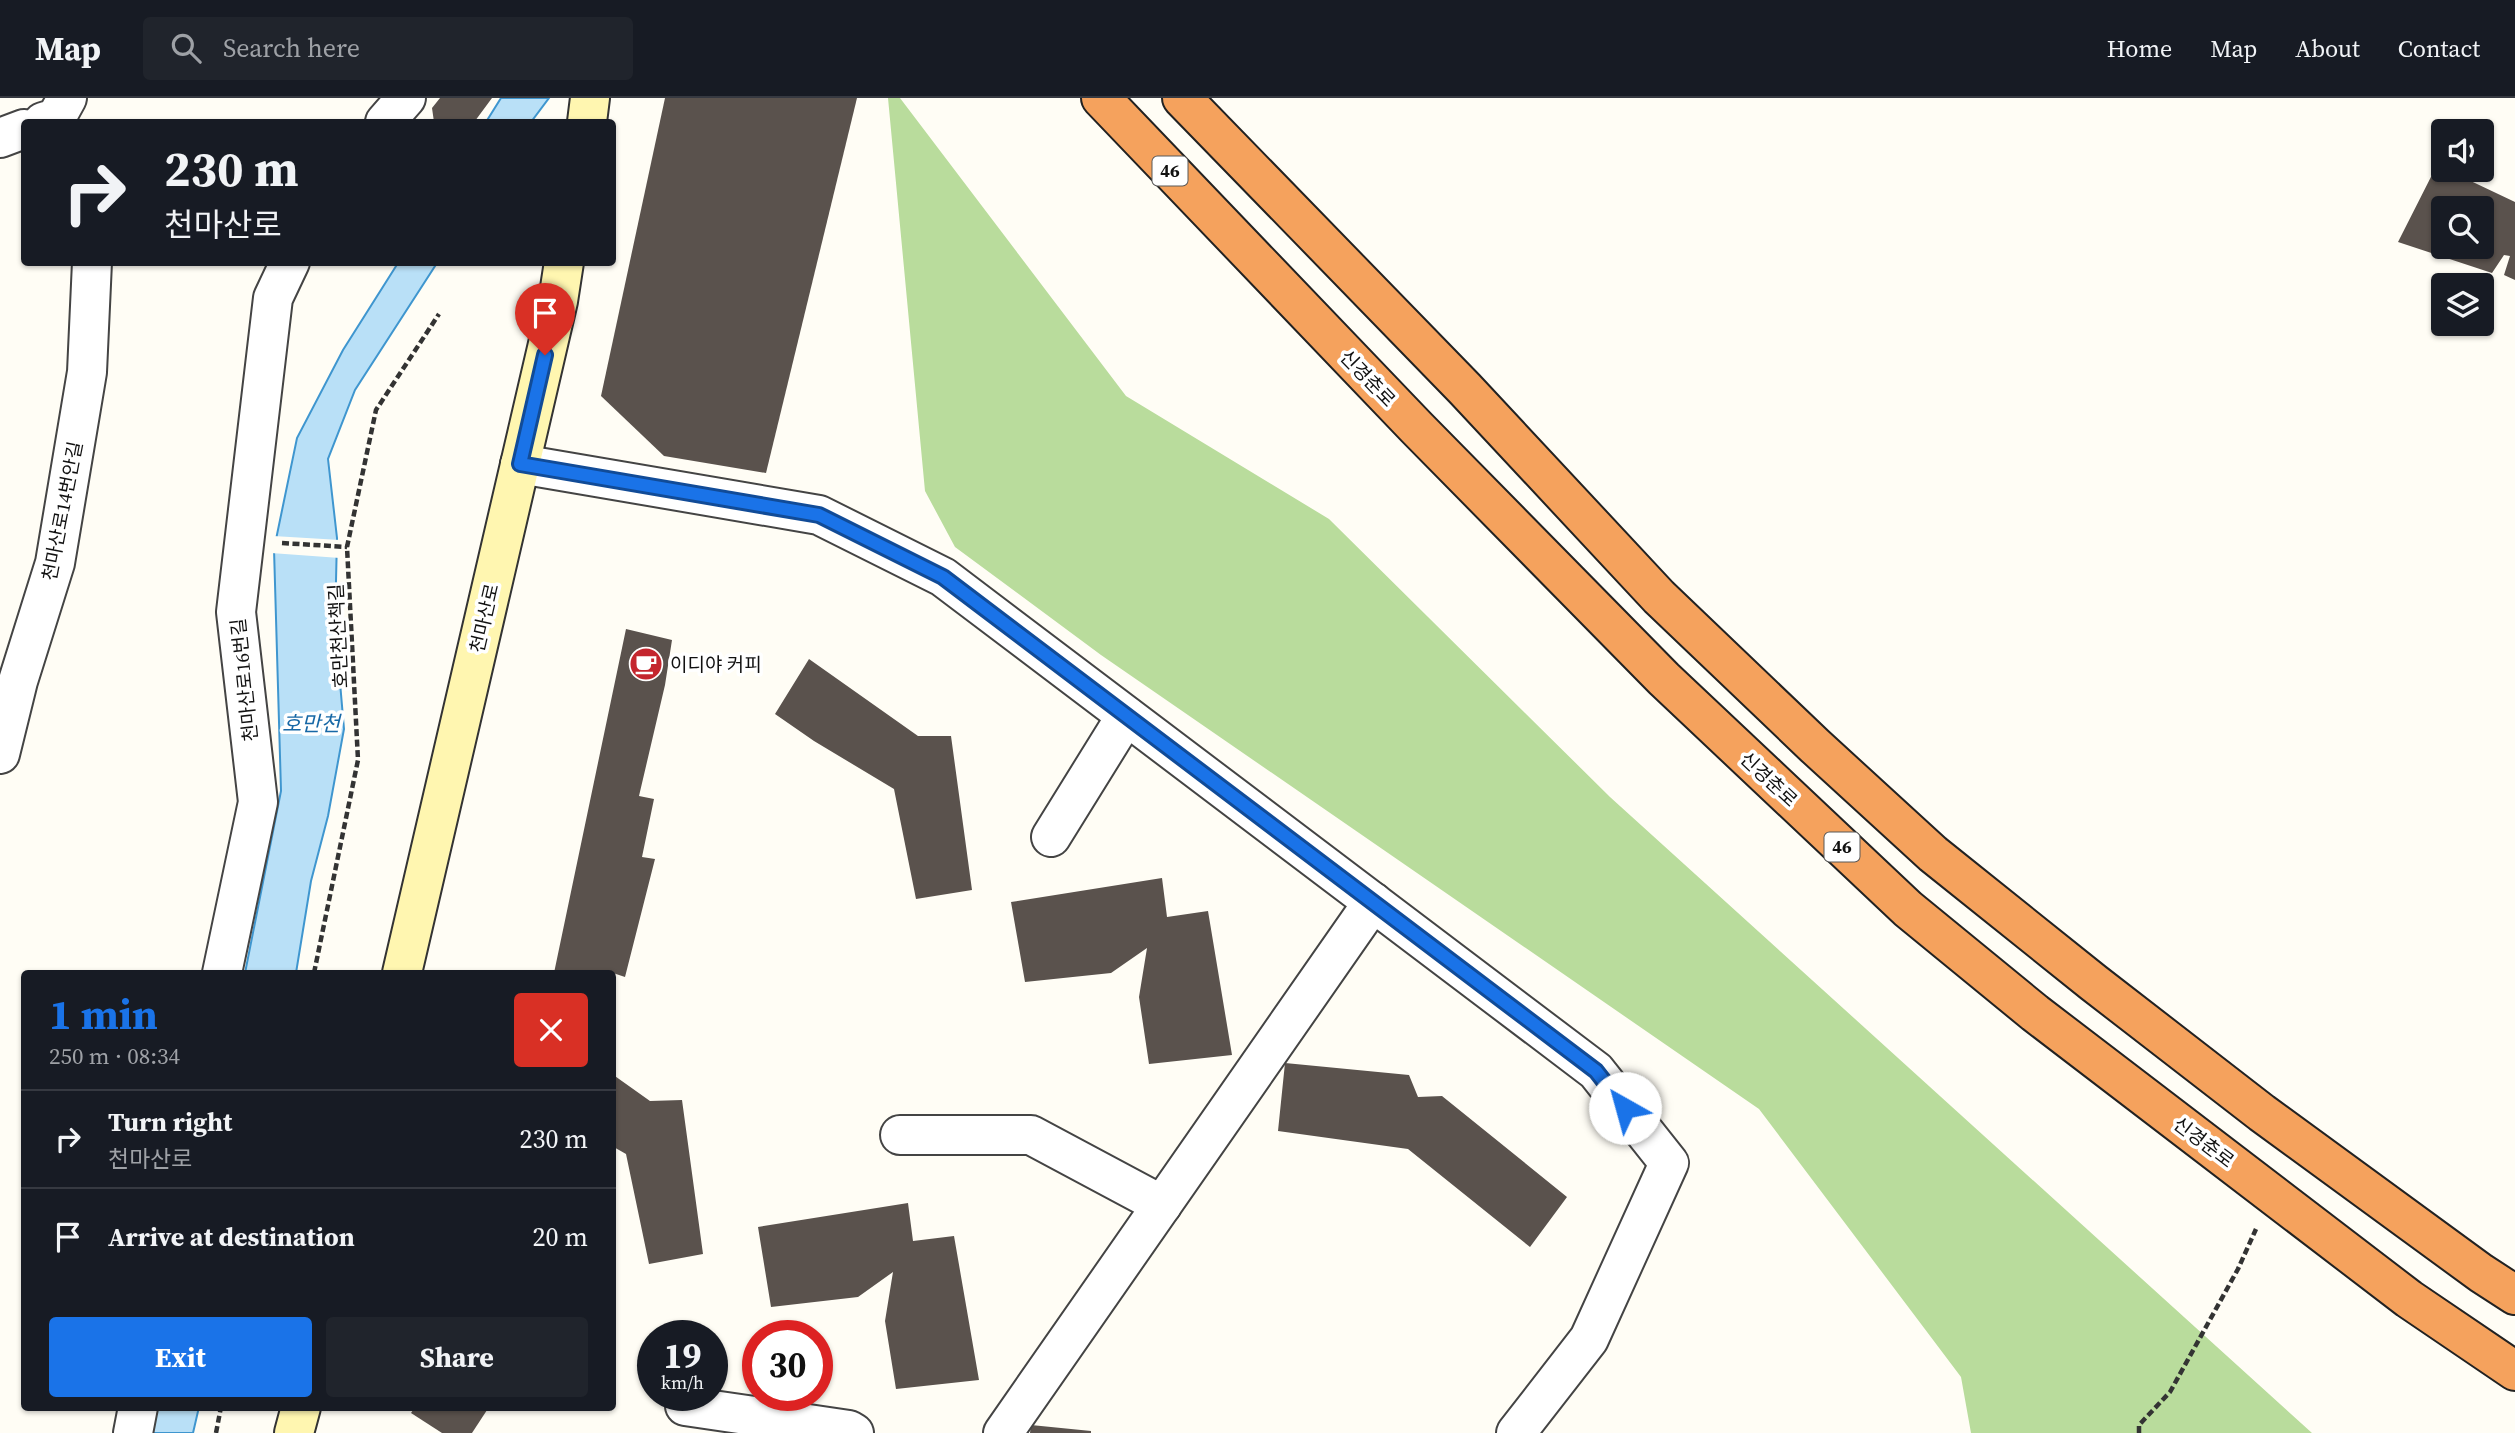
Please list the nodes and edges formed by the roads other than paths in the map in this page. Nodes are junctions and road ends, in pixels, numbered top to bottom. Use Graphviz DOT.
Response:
graph roads {
  1 [pos="406,98"];
  2 [pos="590,98"];
  3 [pos="1101,98"];
  4 [pos="1182,98"];
  5 [pos="388,119"];
  6 [pos="587,119"];
  7 [pos="21,129"];
  8 [pos="0,138"];
  9 [pos="93,266"];
  10 [pos="287,266"];
  11 [pos="563,266"];
  12 [pos="520,464"];
  13 [pos="1126,716"];
  14 [pos="0,754"];
  15 [pos="1051,837"];
  16 [pos="1373,902"];
  17 [pos="223,970"];
  18 [pos="403,970"];
  19 [pos="900,1135"];
  20 [pos="1162,1205"];
  21 [pos="2515,1295"];
  22 [pos="2515,1371"];
  23 [pos="137,1411"];
  24 [pos="300,1411"];
  25 [pos="719,1411"];
  26 [pos="134,1433"];
  27 [pos="294,1433"];
  28 [pos="853,1433"];
  29 [pos="1003,1433"];
  30 [pos="1516,1433"];
  1 -- 5 [label="street"];
  2 -- 6 [label="street"];
  3 -- 22 [label="highway, 신경춘로 / 46"];
  4 -- 21 [label="highway"];
  7 -- 8 [label="street"];
  9 -- 14 [label="street, 천마산로14번안길"];
  10 -- 17 [label="street, 천마산로16번길"];
  11 -- 12 [label="street, 천마산로"];
  12 -- 13 [label="street"];
  12 -- 18 [label="street, 천마산로"];
  13 -- 15 [label="street"];
  13 -- 16 [label="street"];
  16 -- 20 [label="street"];
  16 -- 30 [label="street"];
  19 -- 20 [label="street"];
  20 -- 29 [label="street"];
  23 -- 26 [label="street"];
  24 -- 27 [label="street"];
  25 -- 28 [label="street"];
}
